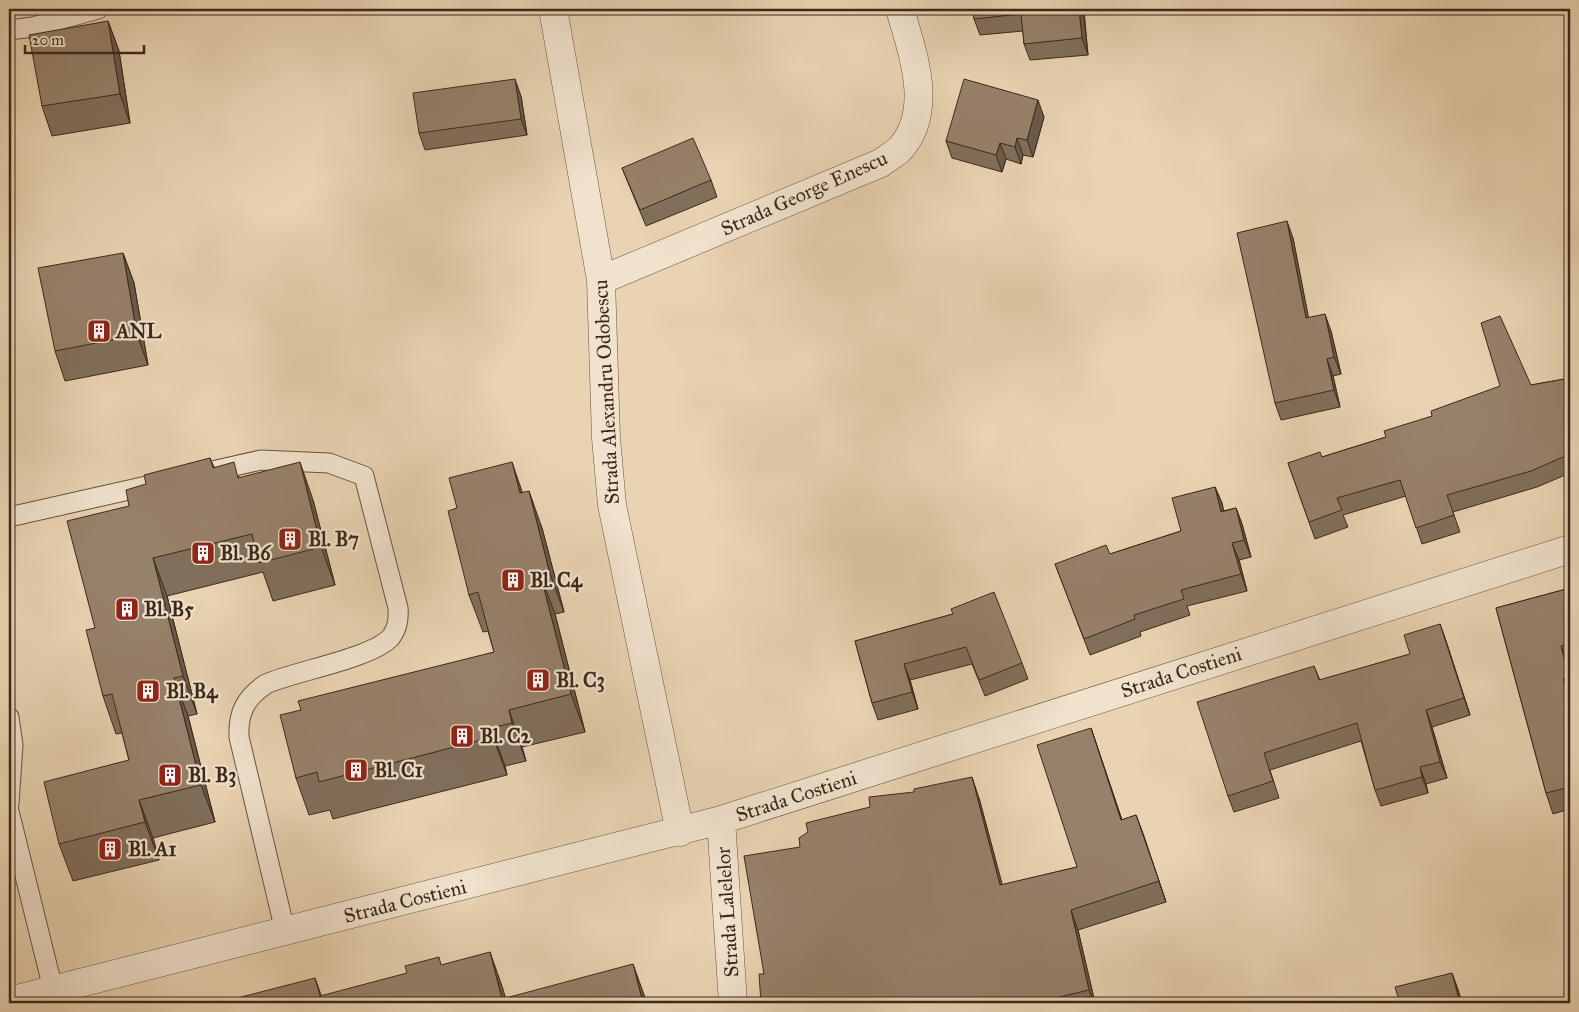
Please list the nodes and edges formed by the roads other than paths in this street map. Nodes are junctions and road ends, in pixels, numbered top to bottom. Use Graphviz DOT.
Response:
graph roads {
  1 [pos="98,9"];
  2 [pos="553,9"];
  3 [pos="900,9"];
  4 [pos="9,30"];
  5 [pos="601,280"];
  6 [pos="193,476"];
  7 [pos="164,482"];
  8 [pos="9,517"];
  9 [pos="1570,549"];
  10 [pos="9,717"];
  11 [pos="9,804"];
  12 [pos="9,812"];
  13 [pos="721,820"];
  14 [pos="680,832"];
  15 [pos="285,931"];
  16 [pos="53,989"];
  17 [pos="9,1001"];
  18 [pos="734,1003"];
  1 -- 4 [label="lane"];
  2 -- 5 [label="street, Strada Alexandru Odobescu"];
  3 -- 5 [label="street, Strada George Enescu"];
  5 -- 14 [label="street, Strada Alexandru Odobescu"];
  6 -- 15 [label="lane"];
  7 -- 8 [label="lane"];
  9 -- 13 [label="street, Strada Costieni"];
  10 -- 11 [label="lane"];
  12 -- 16 [label="lane"];
  13 -- 14 [label="street, Strada Costieni"];
  13 -- 18 [label="street, Strada Lalelelor"];
  14 -- 15 [label="street, Strada Costieni"];
  15 -- 16 [label="street, Strada Costieni"];
  16 -- 17 [label="street, Strada Costieni"];
}
